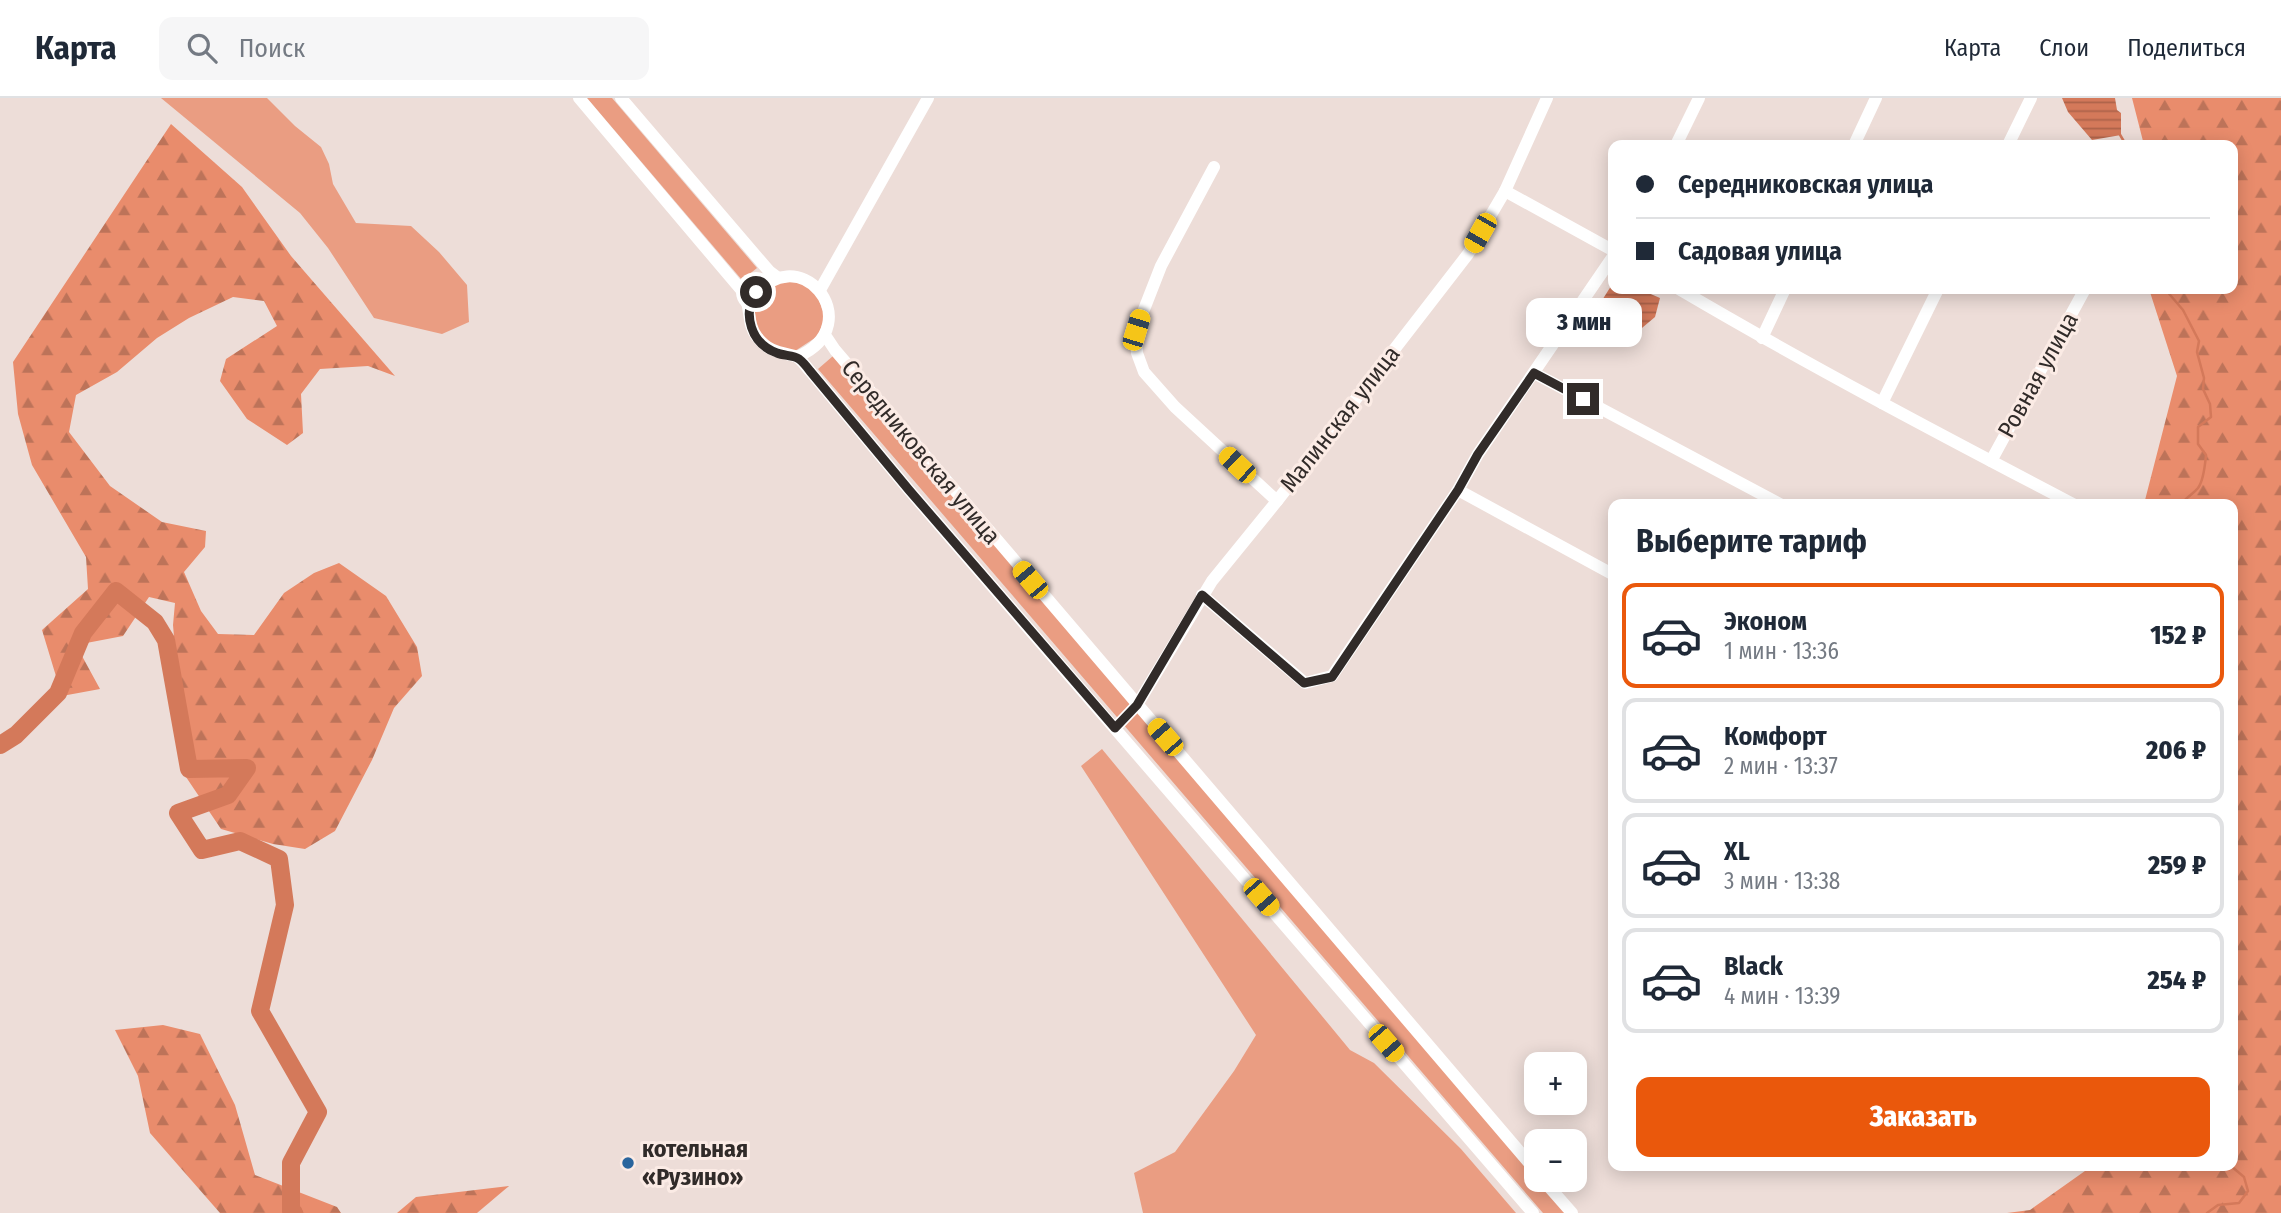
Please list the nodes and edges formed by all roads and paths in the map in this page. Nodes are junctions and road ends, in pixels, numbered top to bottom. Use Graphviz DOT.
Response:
graph roads {
  1 [pos="579,98"];
  2 [pos="621,98"];
  3 [pos="928,98"];
  4 [pos="1547,98"];
  5 [pos="1699,98"];
  6 [pos="1876,98"];
  7 [pos="2031,98"];
  8 [pos="1678,140"];
  9 [pos="1856,140"];
  10 [pos="2010,140"];
  11 [pos="1214,167"];
  12 [pos="1505,191"];
  13 [pos="1608,250"];
  14 [pos="1608,262"];
  15 [pos="776,277"];
  16 [pos="820,290"];
  17 [pos="1687,294"];
  18 [pos="1783,294"];
  19 [pos="1936,294"];
  20 [pos="2082,294"];
  21 [pos="750,303"];
  22 [pos="825,335"];
  23 [pos="1762,338"];
  24 [pos="797,357"];
  25 [pos="1534,373"];
  26 [pos="1882,403"];
  27 [pos="1991,461"];
  28 [pos="1458,490"];
  29 [pos="1771,499"];
  30 [pos="2063,499"];
  31 [pos="1277,501"];
  32 [pos="1608,572"];
  33 [pos="1202,595"];
  34 [pos="1137,705"];
  35 [pos="1115,728"];
  36 [pos="1524,1157"];
  37 [pos="1554,1192"];
  38 [pos="1533,1213"];
  39 [pos="1572,1213"];
  1 -- 21 [label="street, Середниковская улица"];
  2 -- 15 [label="street"];
  3 -- 16 [label="street"];
  4 -- 12 [label="street, Малинская улица"];
  5 -- 8 [label="street"];
  6 -- 9 [label="street"];
  7 -- 10 [label="street"];
  11 -- 31 [label="street"];
  12 -- 13 [label="street"];
  12 -- 31 [label="street, Малинская улица"];
  14 -- 25 [label="street"];
  15 -- 16 [label="street"];
  15 -- 21 [label="street"];
  16 -- 22 [label="street, Середниковская улица"];
  17 -- 23 [label="street"];
  18 -- 23 [label="street"];
  19 -- 26 [label="street"];
  20 -- 27 [label="street, Ровная улица"];
  21 -- 24 [label="street, Середниковская улица"];
  22 -- 24 [label="street"];
  22 -- 34 [label="street, Середниковская улица"];
  23 -- 26 [label="street"];
  24 -- 35 [label="street, Середниковская улица"];
  25 -- 28 [label="street"];
  25 -- 29 [label="street"];
  26 -- 27 [label="street"];
  27 -- 30 [label="street"];
  28 -- 32 [label="street"];
  28 -- 33 [label="street"];
  31 -- 33 [label="street, Малинская улица"];
  33 -- 34 [label="street, Малинская улица"];
  34 -- 35 [label="street, Малинская улица"];
  34 -- 36 [label="street, Середниковская улица"];
  35 -- 38 [label="street, Середниковская улица"];
  37 -- 39 [label="street"];
}
